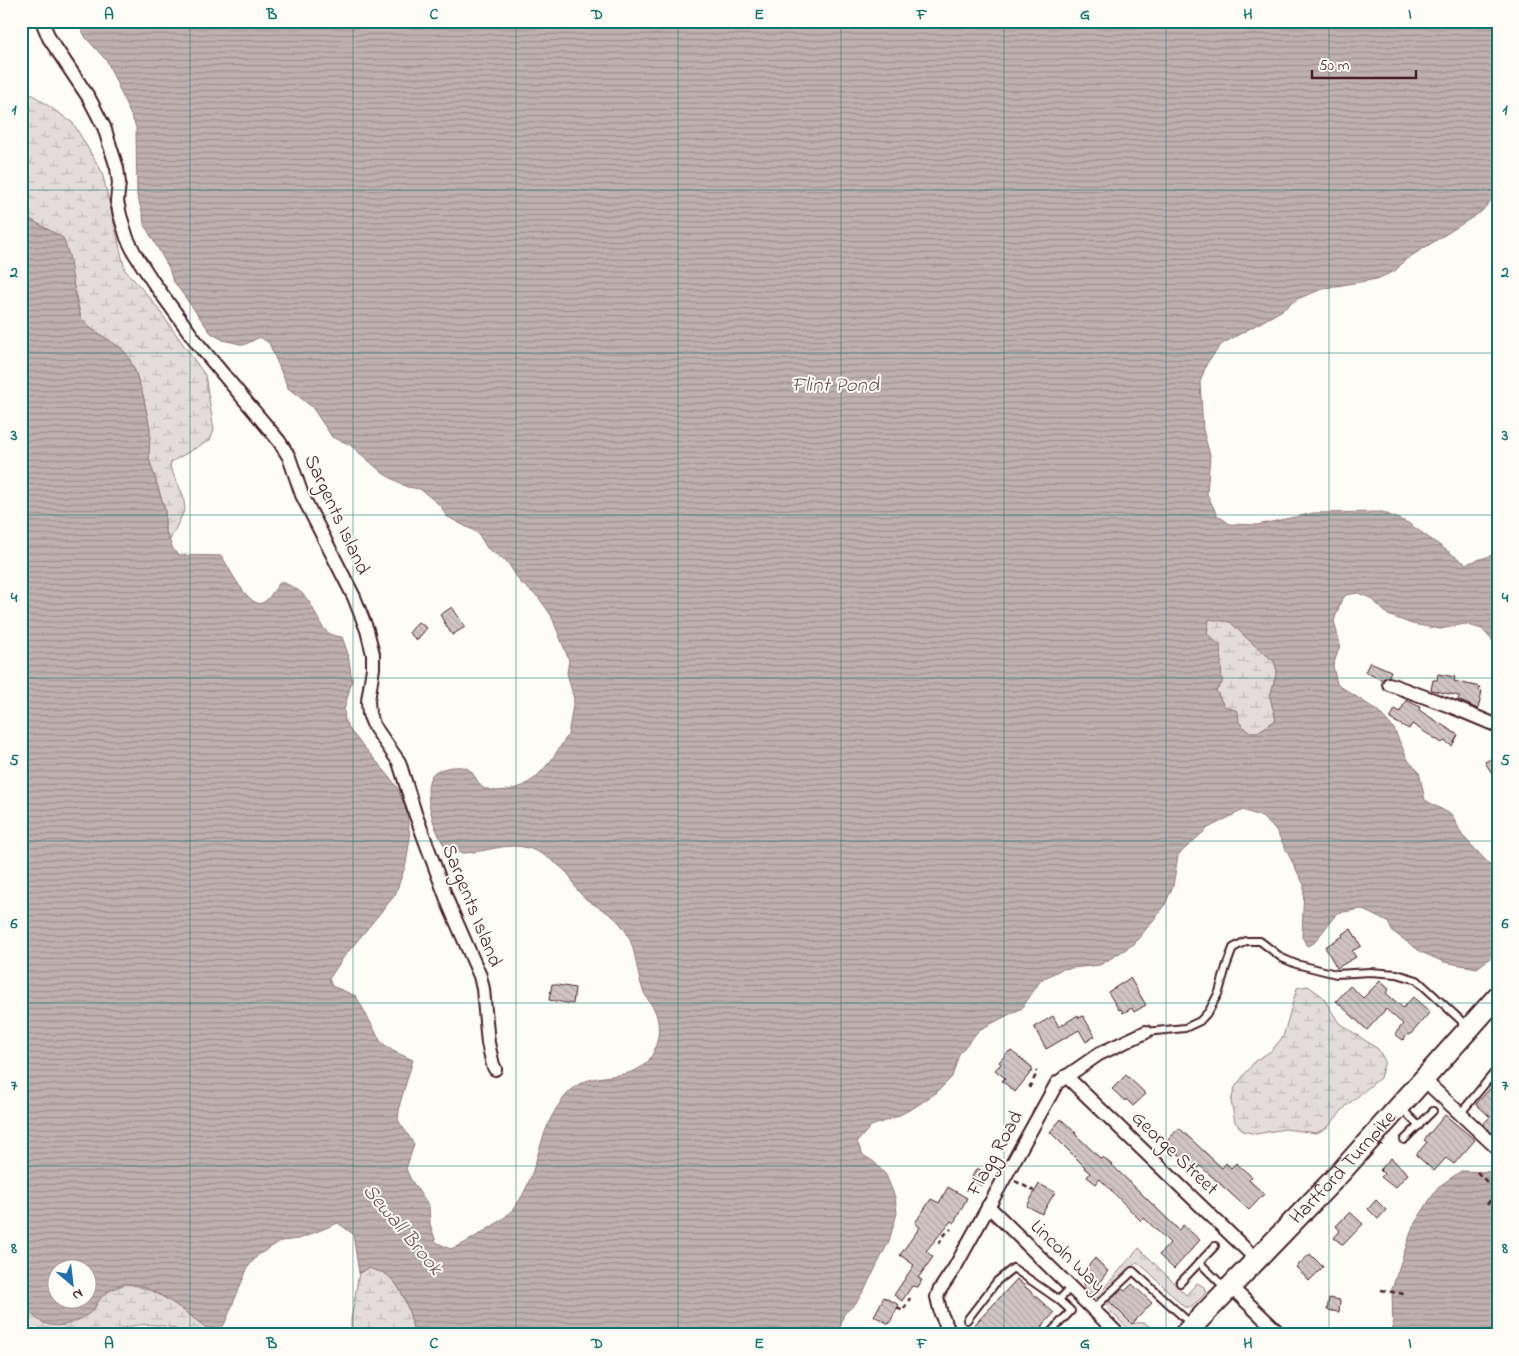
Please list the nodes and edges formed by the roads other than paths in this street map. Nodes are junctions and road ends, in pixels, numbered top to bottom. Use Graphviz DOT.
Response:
graph roads {
  1 [pos="42,21"];
  2 [pos="1389,684"];
  3 [pos="1498,726"];
  4 [pos="1498,996"];
  5 [pos="1470,1028"];
  6 [pos="1146,1032"];
  7 [pos="1498,1068"];
  8 [pos="495,1069"];
  9 [pos="1066,1076"];
  10 [pos="1424,1080"];
  11 [pos="1400,1107"];
  12 [pos="1433,1111"];
  13 [pos="1460,1114"];
  14 [pos="1419,1126"];
  15 [pos="1404,1140"];
  16 [pos="1498,1149"];
  17 [pos="988,1206"];
  18 [pos="1215,1246"];
  19 [pos="1256,1258"];
  20 [pos="1199,1262"];
  21 [pos="1180,1283"];
  22 [pos="1071,1287"];
  23 [pos="1229,1288"];
  24 [pos="1059,1300"];
  25 [pos="1094,1309"];
  26 [pos="967,1320"];
  27 [pos="1188,1330"];
  28 [pos="951,1335"];
  29 [pos="1048,1335"];
  30 [pos="1119,1335"];
  31 [pos="1280,1335"];
  1 -- 8 [label="street, Sargents Island"];
  2 -- 3 [label="street"];
  4 -- 5 [label="main road, Hartford Turnpike"];
  5 -- 6 [label="lane"];
  5 -- 10 [label="main road, Hartford Turnpike"];
  6 -- 9 [label="street, Flagg Road"];
  7 -- 13 [label="lane"];
  9 -- 17 [label="street, Flagg Road"];
  9 -- 19 [label="street, George Street"];
  10 -- 11 [label="main road, Hartford Turnpike"];
  10 -- 13 [label="street"];
  11 -- 14 [label="lane"];
  11 -- 19 [label="main road, Hartford Turnpike"];
  12 -- 14 [label="lane"];
  13 -- 16 [label="street"];
  14 -- 15 [label="lane"];
  17 -- 22 [label="street, Lincoln Way"];
  17 -- 28 [label="street, Flagg Road"];
  18 -- 20 [label="lane"];
  19 -- 23 [label="main road, Hartford Turnpike"];
  20 -- 21 [label="lane"];
  20 -- 23 [label="lane"];
  22 -- 24 [label="lane"];
  22 -- 25 [label="street, Lincoln Way"];
  23 -- 27 [label="main road, Hartford Turnpike"];
  23 -- 31 [label="street"];
  24 -- 26 [label="lane"];
  24 -- 29 [label="lane"];
  25 -- 27 [label="lane"];
  25 -- 30 [label="street, Lincoln Way"];
}
